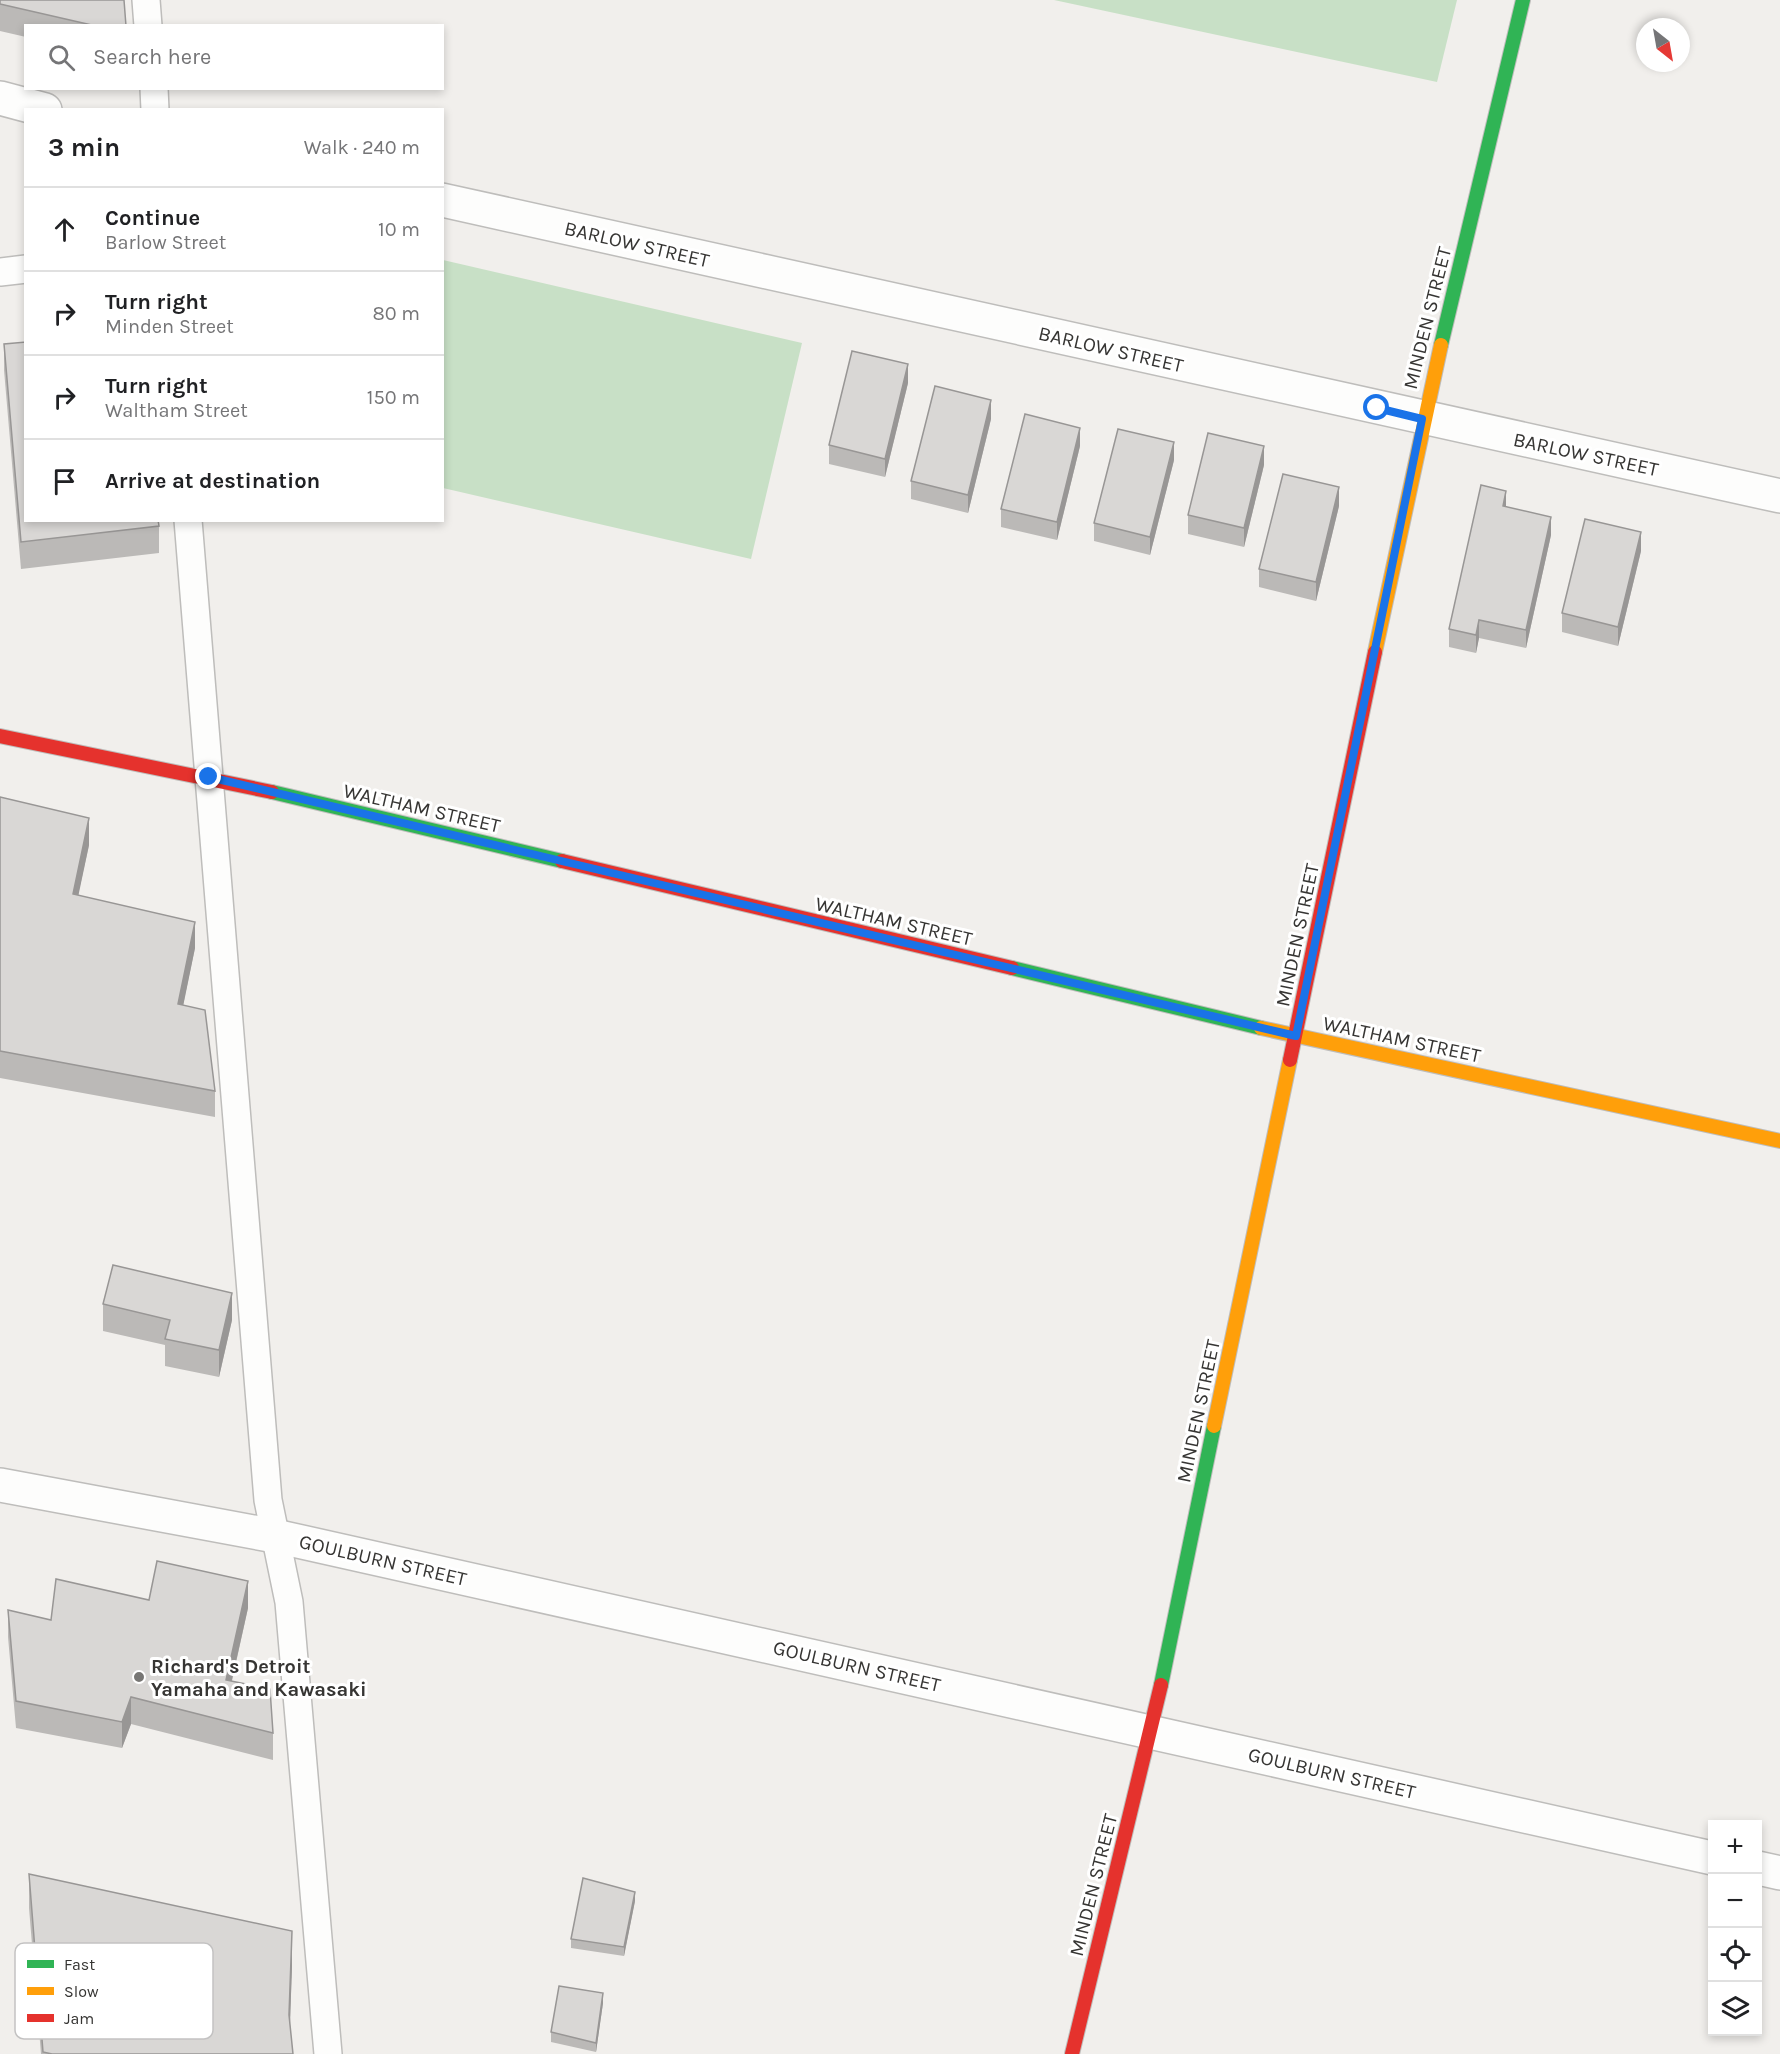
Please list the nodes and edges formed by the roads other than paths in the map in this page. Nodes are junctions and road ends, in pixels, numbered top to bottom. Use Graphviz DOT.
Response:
graph roads {
  1 [pos="146,0"];
  2 [pos="1523,0"];
  3 [pos="148,24"];
  4 [pos="154,90"];
  5 [pos="0,98"];
  6 [pos="38,108"];
  7 [pos="155,108"];
  8 [pos="444,200"];
  9 [pos="24,269"];
  10 [pos="0,272"];
  11 [pos="1422,419"];
  12 [pos="1780,496"];
  13 [pos="188,522"];
  14 [pos="0,736"];
  15 [pos="209,777"];
  16 [pos="1296,1036"];
  17 [pos="1780,1141"];
  18 [pos="0,1485"];
  19 [pos="275,1536"];
  20 [pos="1151,1732"];
  21 [pos="1708,1857"];
  22 [pos="1762,1869"];
  23 [pos="1780,1873"];
  24 [pos="328,2054"];
  25 [pos="1072,2054"];
  1 -- 3 [label="lane"];
  2 -- 11 [label="street, MINDEN STREET"];
  4 -- 7 [label="lane"];
  5 -- 6 [label="street"];
  8 -- 11 [label="street, BARLOW STREET"];
  9 -- 10 [label="lane"];
  11 -- 12 [label="street, BARLOW STREET"];
  11 -- 16 [label="street, MINDEN STREET"];
  13 -- 15 [label="lane"];
  14 -- 15 [label="street, WALTHAM STREET"];
  15 -- 16 [label="street, WALTHAM STREET"];
  15 -- 19 [label="lane"];
  16 -- 17 [label="street, WALTHAM STREET"];
  16 -- 20 [label="street, MINDEN STREET"];
  18 -- 19 [label="street, GOULBURN STREET"];
  19 -- 20 [label="street, GOULBURN STREET"];
  19 -- 24 [label="lane"];
  20 -- 21 [label="street, GOULBURN STREET"];
  20 -- 25 [label="street, MINDEN STREET"];
  22 -- 23 [label="street"];
}
